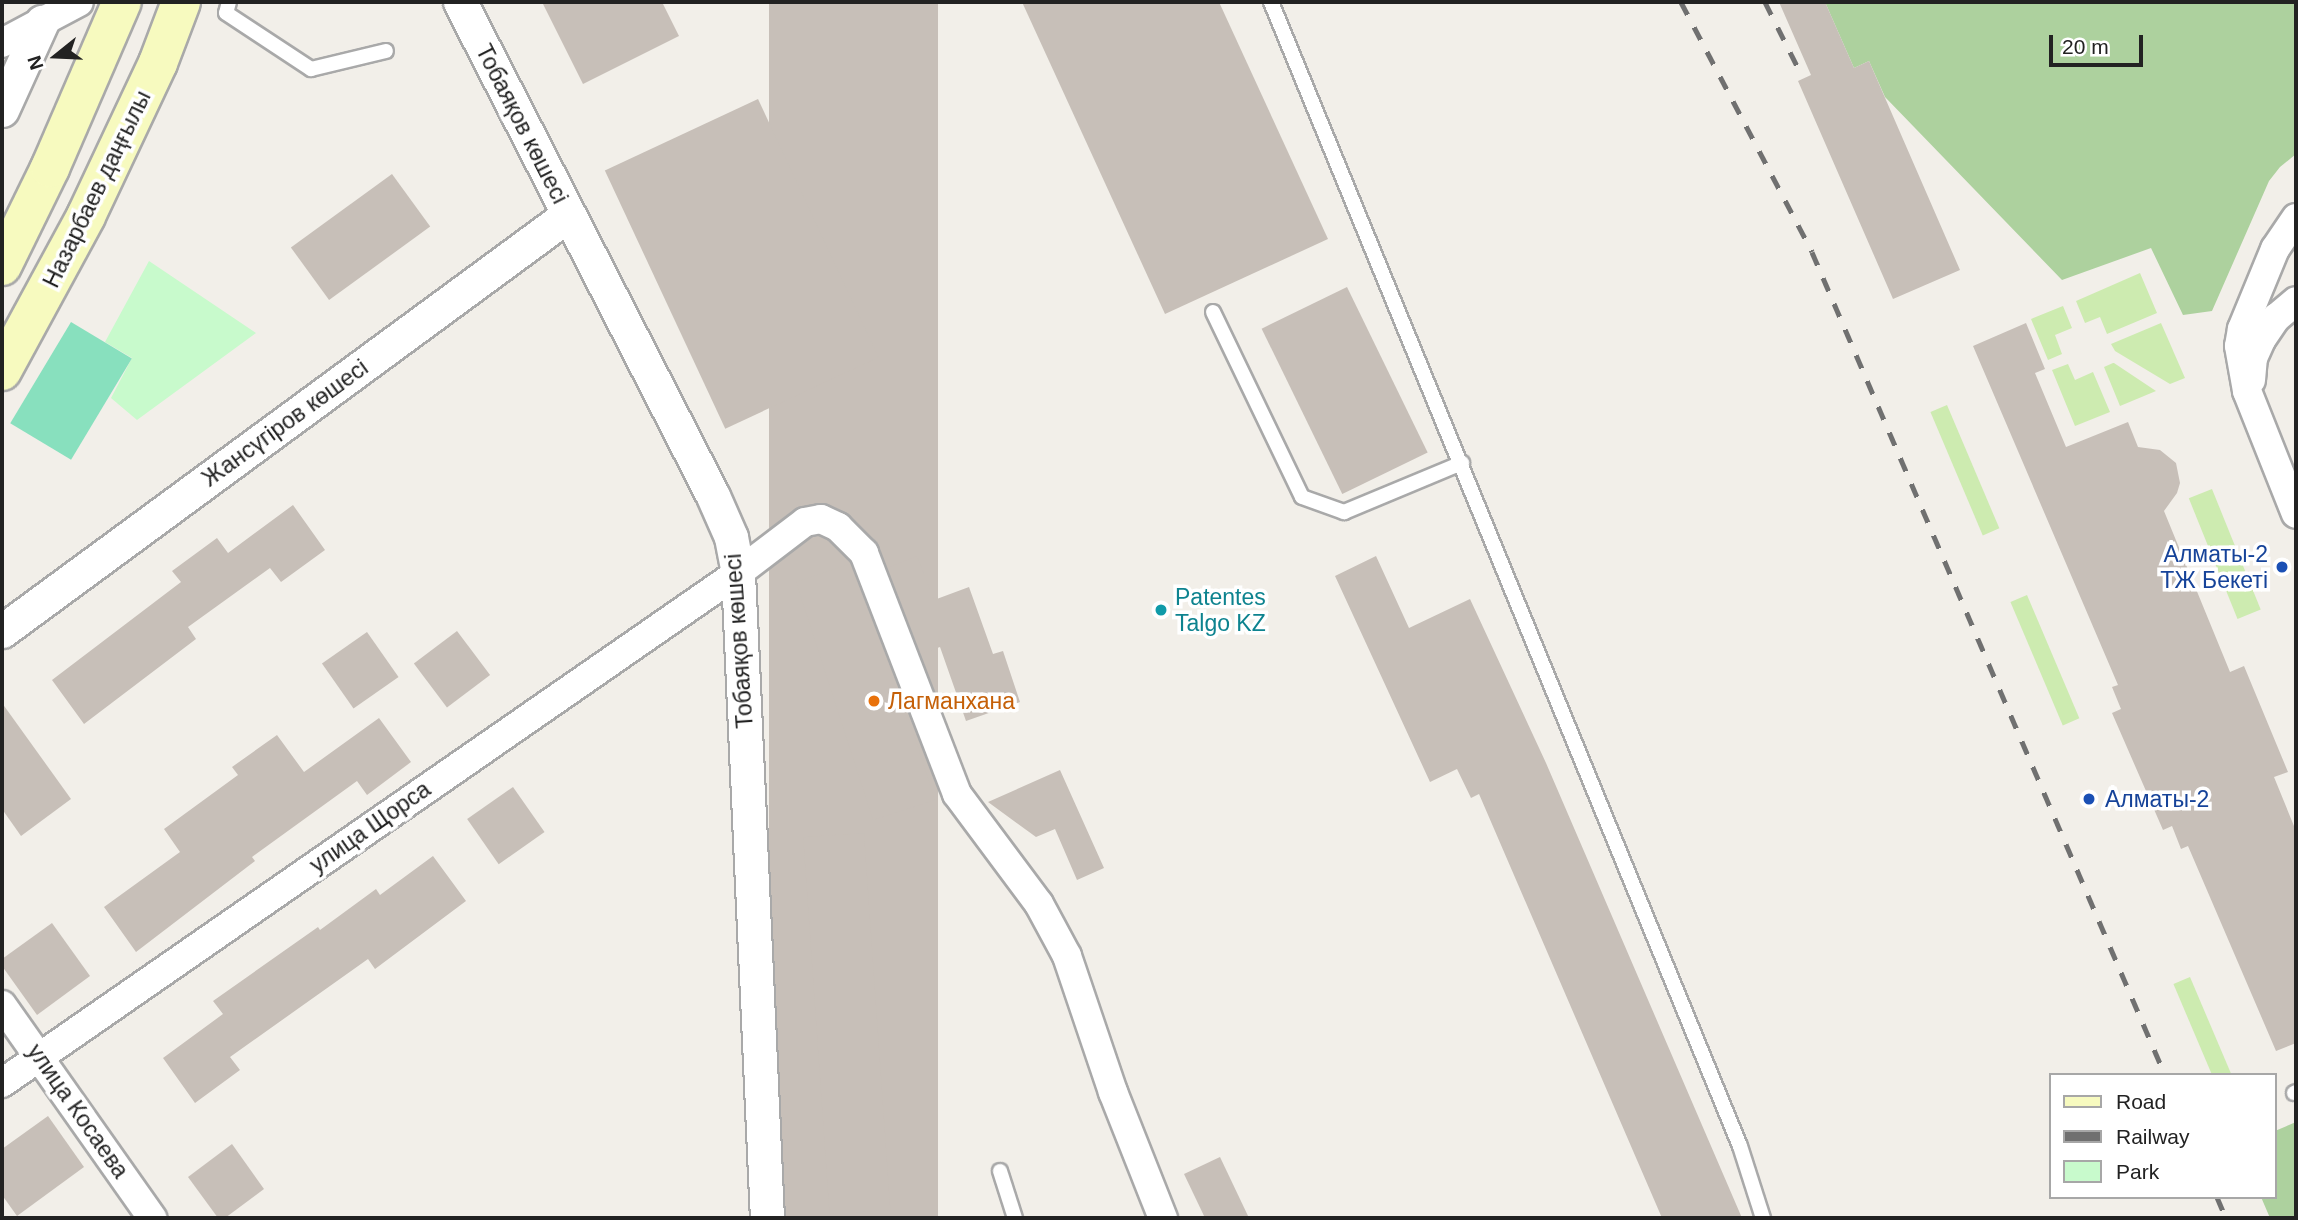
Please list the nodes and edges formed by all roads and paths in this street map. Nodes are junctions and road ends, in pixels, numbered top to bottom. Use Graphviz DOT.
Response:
graph roads {
  1 [pos="79,2"];
  2 [pos="122,2"];
  3 [pos="181,2"];
  4 [pos="229,2"];
  5 [pos="460,2"];
  6 [pos="1271,2"];
  7 [pos="42,22"];
  8 [pos="2,43"];
  9 [pos="386,51"];
  10 [pos="2,110"];
  11 [pos="568,215"];
  12 [pos="2296,218"];
  13 [pos="2,266"];
  14 [pos="2296,301"];
  15 [pos="1213,312"];
  16 [pos="2,371"];
  17 [pos="2252,402"];
  18 [pos="1462,463"];
  19 [pos="2296,514"];
  20 [pos="738,573"];
  21 [pos="2,631"];
  22 [pos="2,1005"];
  23 [pos="40,1055"];
  24 [pos="2,1083"];
  25 [pos="999,1171"];
  26 [pos="152,1218"];
  27 [pos="767,1218"];
  28 [pos="1015,1218"];
  29 [pos="1163,1218"];
  30 [pos="1763,1218"];
  1 -- 7 [label="street"];
  2 -- 13 [label="main road"];
  3 -- 16 [label="main road, Назарбаев даңғылы"];
  4 -- 9 [label="lane"];
  5 -- 11 [label="street, Тобаяқов көшесі"];
  6 -- 18 [label="lane"];
  7 -- 8 [label="street"];
  7 -- 10 [label="street"];
  11 -- 20 [label="street, Тобаяқов көшесі"];
  11 -- 21 [label="street, Жансүгіров көшесі"];
  12 -- 17 [label="street"];
  14 -- 17 [label="street"];
  15 -- 18 [label="lane"];
  17 -- 19 [label="street"];
  18 -- 30 [label="lane"];
  20 -- 23 [label="street, улица Щорса"];
  20 -- 27 [label="street, Тобаяқов көшесі"];
  20 -- 29 [label="street, улица Щорса"];
  22 -- 23 [label="street, улица Косаева"];
  23 -- 24 [label="street, улица Щорса"];
  23 -- 26 [label="street, улица Косаева"];
  25 -- 28 [label="lane"];
}
